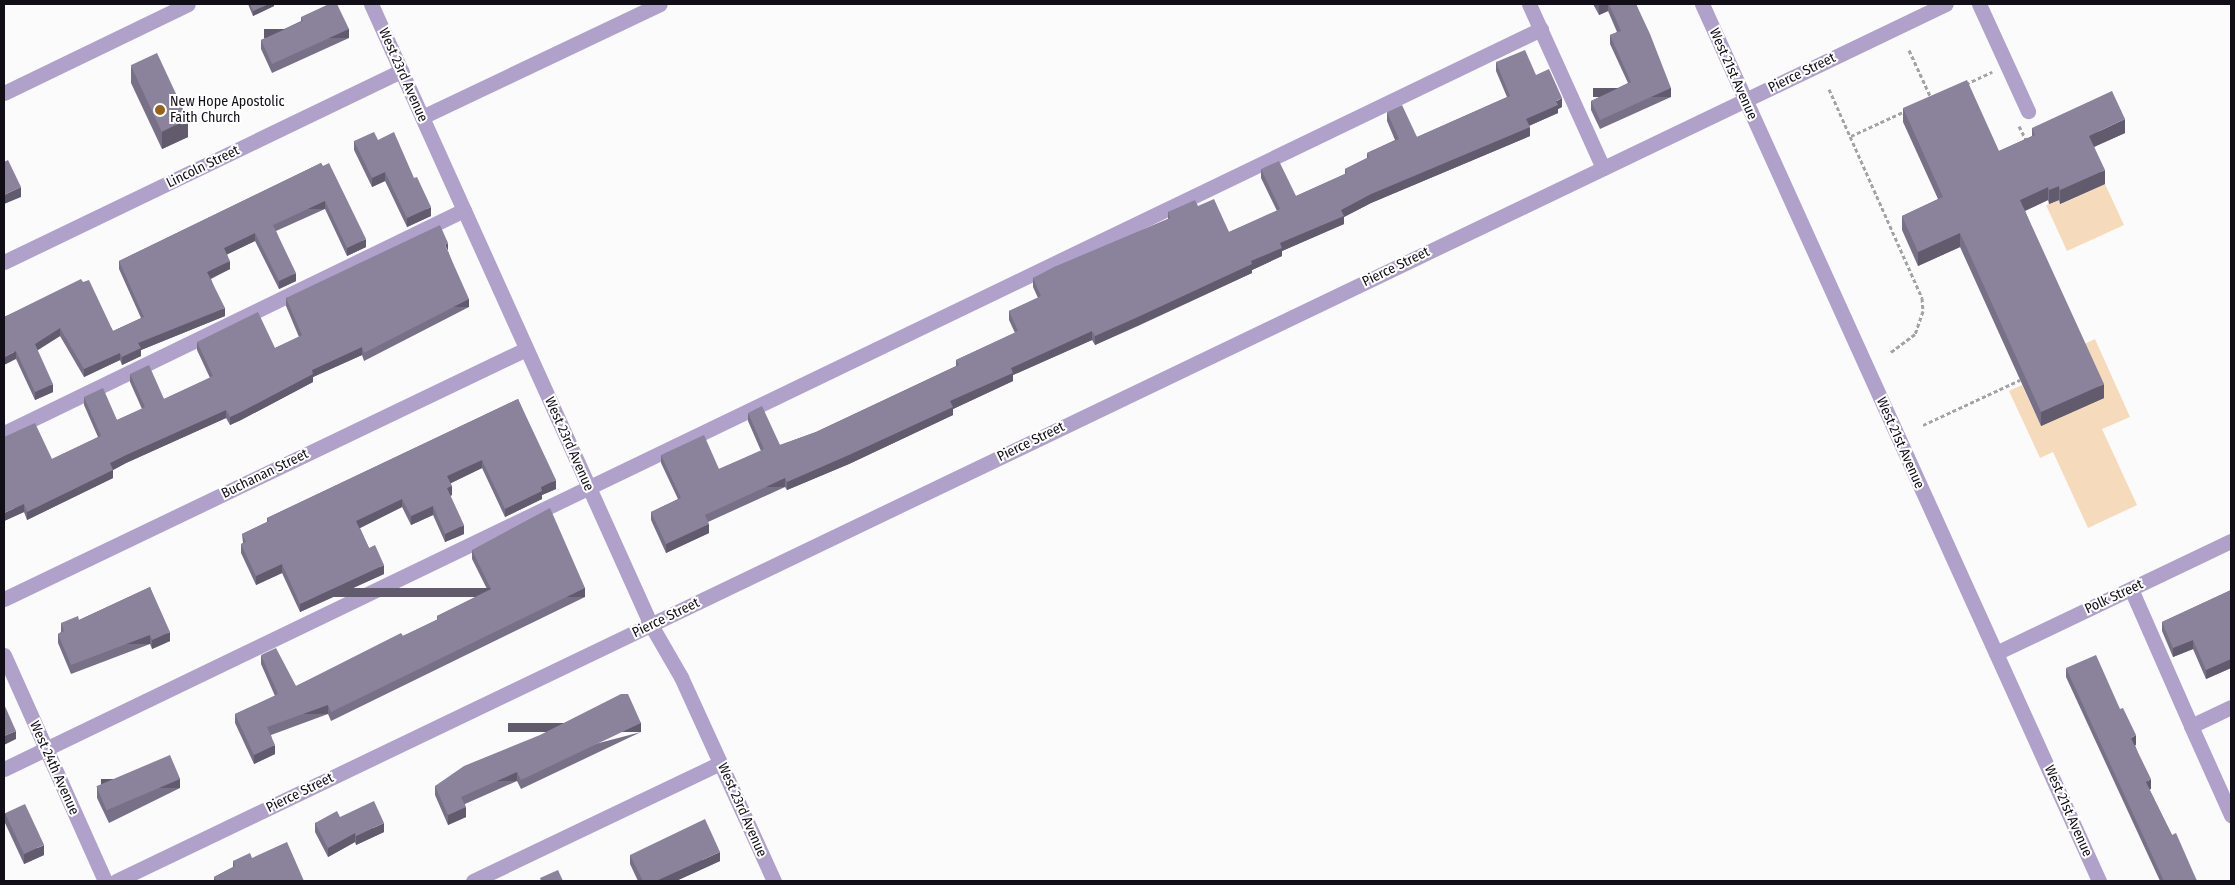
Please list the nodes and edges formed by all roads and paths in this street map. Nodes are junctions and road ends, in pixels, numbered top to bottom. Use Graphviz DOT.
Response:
graph roads {
  1 [pos="188,4"];
  2 [pos="371,4"];
  3 [pos="660,4"];
  4 [pos="1529,4"];
  5 [pos="1702,4"];
  6 [pos="1946,4"];
  7 [pos="1979,4"];
  8 [pos="1541,29"];
  9 [pos="1909,50"];
  10 [pos="402,71"];
  11 [pos="1995,71"];
  12 [pos="1959,87"];
  13 [pos="1829,88"];
  14 [pos="4,93"];
  15 [pos="1941,96"];
  16 [pos="1745,100"];
  17 [pos="1932,100"];
  18 [pos="1923,103"];
  19 [pos="1935,107"];
  20 [pos="1907,111"];
  21 [pos="2028,111"];
  22 [pos="422,117"];
  23 [pos="1851,136"];
  24 [pos="1603,168"];
  25 [pos="464,210"];
  26 [pos="4,262"];
  27 [pos="526,348"];
  28 [pos="1890,353"];
  29 [pos="2020,380"];
  30 [pos="1923,425"];
  31 [pos="4,433"];
  32 [pos="588,487"];
  33 [pos="2231,541"];
  34 [pos="2131,589"];
  35 [pos="4,599"];
  36 [pos="651,625"];
  37 [pos="1996,653"];
  38 [pos="4,655"];
  39 [pos="2231,707"];
  40 [pos="2191,726"];
  41 [pos="46,749"];
  42 [pos="720,763"];
  43 [pos="4,769"];
  44 [pos="2231,815"];
  45 [pos="105,881"];
  46 [pos="116,881"];
  47 [pos="472,881"];
  48 [pos="774,881"];
  49 [pos="2099,881"];
  1 -- 14 [label="street"];
  2 -- 10 [label="street, West 23rd Avenue"];
  3 -- 22 [label="street"];
  4 -- 8 [label="street"];
  5 -- 16 [label="street, West 21st Avenue"];
  6 -- 16 [label="street, Pierce Street"];
  7 -- 21 [label="street"];
  8 -- 24 [label="street"];
  8 -- 32 [label="street"];
  9 -- 17 [label="path"];
  10 -- 22 [label="street, West 23rd Avenue"];
  10 -- 26 [label="street, Lincoln Street"];
  11 -- 12 [label="path"];
  13 -- 23 [label="path"];
  15 -- 17 [label="path"];
  16 -- 24 [label="street, Pierce Street"];
  16 -- 37 [label="street, West 21st Avenue"];
  17 -- 18 [label="path"];
  17 -- 19 [label="path"];
  20 -- 23 [label="path"];
  22 -- 25 [label="street, West 23rd Avenue"];
  23 -- 28 [label="path"];
  24 -- 36 [label="street, Pierce Street"];
  25 -- 27 [label="street, West 23rd Avenue"];
  25 -- 31 [label="street"];
  27 -- 32 [label="street, West 23rd Avenue"];
  27 -- 35 [label="street, Buchanan Street"];
  29 -- 30 [label="path"];
  32 -- 36 [label="street, West 23rd Avenue"];
  32 -- 41 [label="street"];
  33 -- 34 [label="street, Polk Street"];
  34 -- 37 [label="street, Polk Street"];
  34 -- 40 [label="street"];
  36 -- 42 [label="street, West 23rd Avenue"];
  36 -- 46 [label="street, Pierce Street"];
  37 -- 49 [label="street, West 21st Avenue"];
  38 -- 41 [label="street, West 24th Avenue"];
  39 -- 40 [label="street"];
  40 -- 44 [label="street"];
  41 -- 43 [label="street"];
  41 -- 45 [label="street, West 24th Avenue"];
  42 -- 47 [label="street"];
  42 -- 48 [label="street, West 23rd Avenue"];
}
